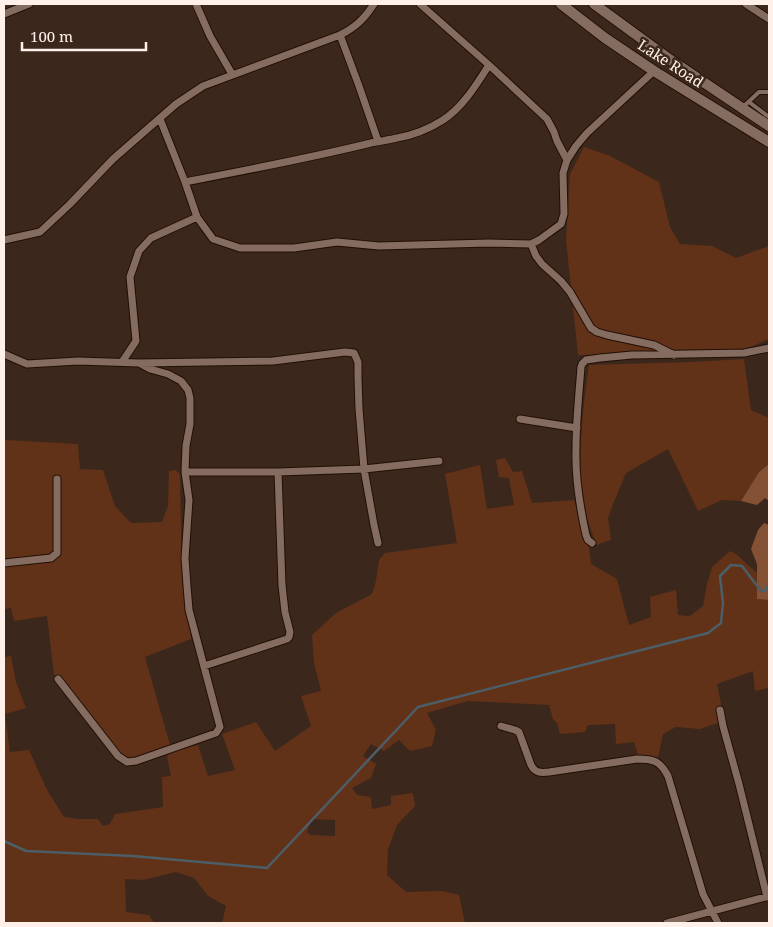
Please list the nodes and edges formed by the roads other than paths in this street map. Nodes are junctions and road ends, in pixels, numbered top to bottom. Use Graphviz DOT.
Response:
graph roads {
  1 [pos="29,4"];
  2 [pos="196,4"];
  3 [pos="374,4"];
  4 [pos="420,4"];
  5 [pos="433,4"];
  6 [pos="561,4"];
  7 [pos="594,4"];
  8 [pos="746,4"];
  9 [pos="429,12"];
  10 [pos="4,14"];
  11 [pos="769,19"];
  12 [pos="340,35"];
  13 [pos="489,65"];
  14 [pos="654,71"];
  15 [pos="232,74"];
  16 [pos="769,92"];
  17 [pos="746,105"];
  18 [pos="769,117"];
  19 [pos="160,119"];
  20 [pos="769,126"];
  21 [pos="378,141"];
  22 [pos="769,142"];
  23 [pos="567,160"];
  24 [pos="186,182"];
  25 [pos="197,218"];
  26 [pos="4,240"];
  27 [pos="531,244"];
  28 [pos="769,348"];
  29 [pos="4,354"];
  30 [pos="674,355"];
  31 [pos="122,362"];
  32 [pos="139,364"];
  33 [pos="520,418"];
  34 [pos="577,428"];
  35 [pos="439,461"];
  36 [pos="364,469"];
  37 [pos="185,472"];
  38 [pos="278,472"];
  39 [pos="57,479"];
  40 [pos="378,543"];
  41 [pos="592,543"];
  42 [pos="4,563"];
  43 [pos="204,666"];
  44 [pos="58,679"];
  45 [pos="720,710"];
  46 [pos="502,726"];
  47 [pos="768,896"];
  48 [pos="711,911"];
  49 [pos="667,923"];
  50 [pos="718,923"];
  1 -- 10 [label="street"];
  2 -- 15 [label="street"];
  3 -- 12 [label="street"];
  4 -- 9 [label="street"];
  5 -- 9 [label="street"];
  6 -- 14 [label="main road, Lake Road"];
  7 -- 17 [label="main road, Lake Road"];
  8 -- 11 [label="street"];
  9 -- 13 [label="street"];
  12 -- 15 [label="street"];
  12 -- 21 [label="street"];
  13 -- 21 [label="street"];
  13 -- 23 [label="street"];
  14 -- 22 [label="main road, Lake Road"];
  14 -- 23 [label="street"];
  15 -- 19 [label="street"];
  16 -- 17 [label="lane"];
  17 -- 18 [label="lane"];
  17 -- 20 [label="main road, Lake Road"];
  19 -- 24 [label="street"];
  19 -- 26 [label="street"];
  21 -- 24 [label="street"];
  23 -- 27 [label="street"];
  24 -- 25 [label="street"];
  25 -- 27 [label="street"];
  25 -- 31 [label="street"];
  27 -- 30 [label="street"];
  28 -- 30 [label="street"];
  29 -- 31 [label="street"];
  30 -- 34 [label="street"];
  31 -- 32 [label="street"];
  32 -- 36 [label="street"];
  32 -- 37 [label="street"];
  33 -- 34 [label="street"];
  34 -- 41 [label="street"];
  35 -- 36 [label="street"];
  36 -- 38 [label="street"];
  36 -- 40 [label="street"];
  37 -- 38 [label="street"];
  37 -- 43 [label="street"];
  38 -- 43 [label="street"];
  39 -- 42 [label="street"];
  43 -- 44 [label="street"];
  45 -- 47 [label="street"];
  46 -- 48 [label="street"];
  47 -- 48 [label="street"];
  48 -- 49 [label="street"];
  48 -- 50 [label="street"];
}
